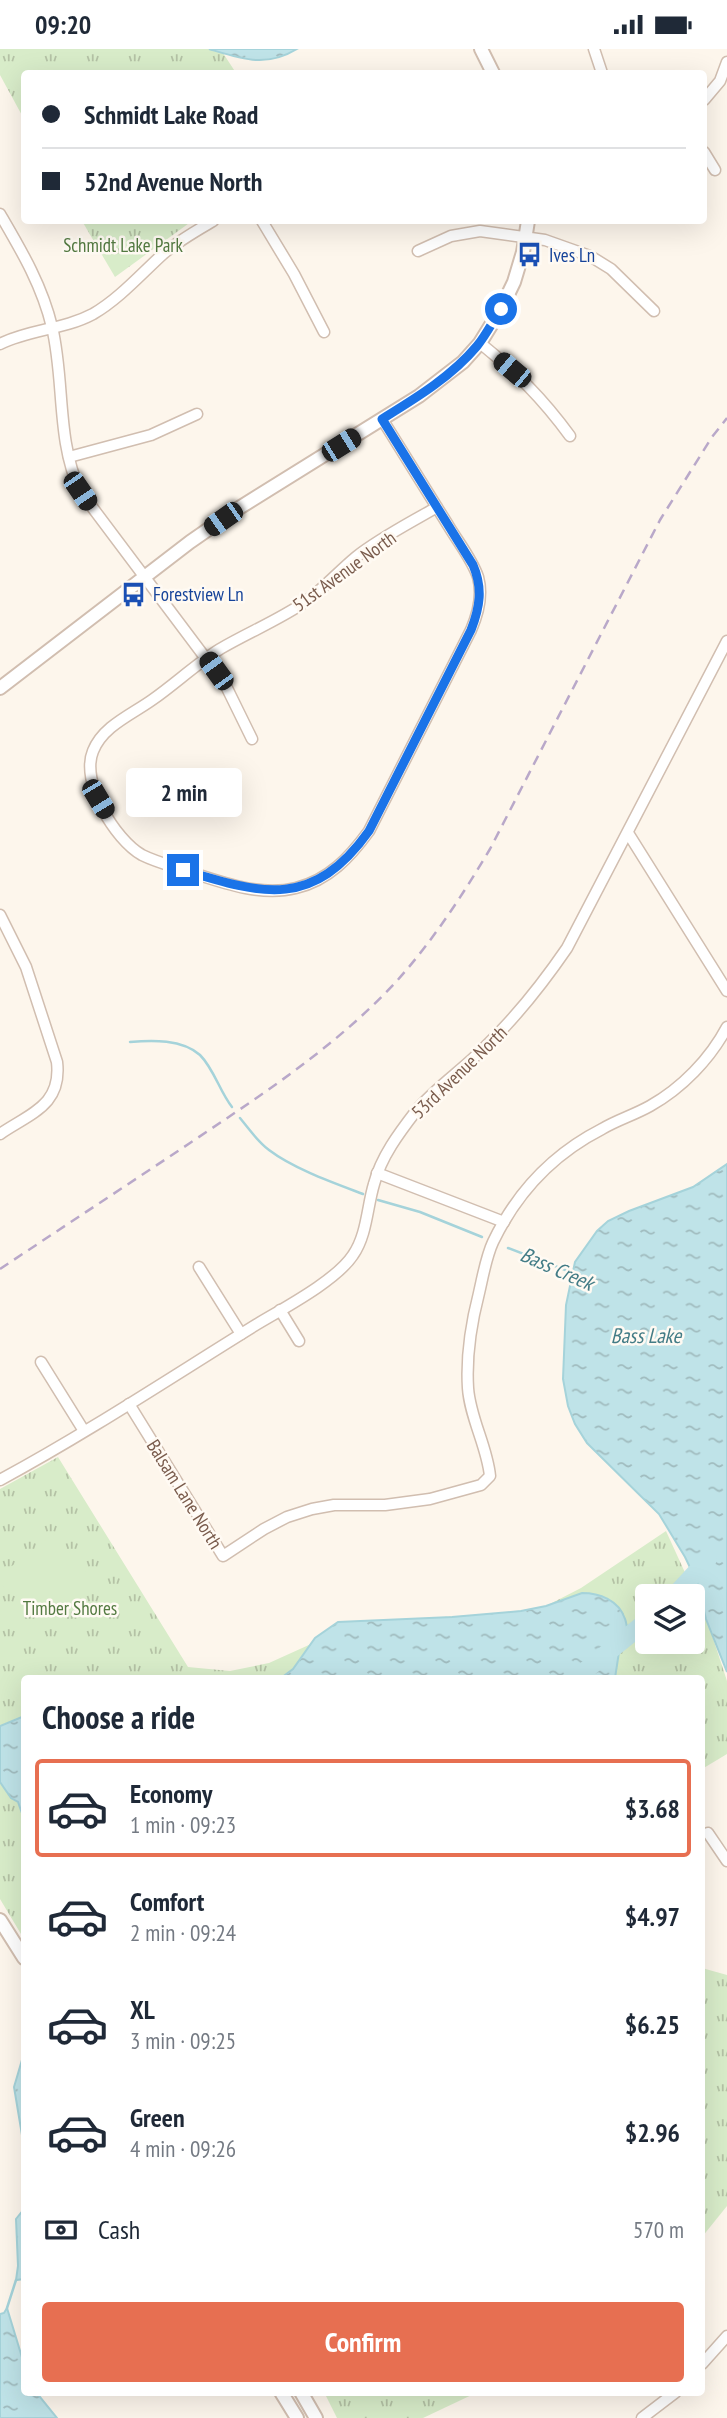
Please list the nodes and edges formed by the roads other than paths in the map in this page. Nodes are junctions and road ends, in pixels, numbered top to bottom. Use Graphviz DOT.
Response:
graph roads {
  1 [pos="481,49"];
  2 [pos="594,49"];
  3 [pos="727,62"];
  4 [pos="492,70"];
  5 [pos="601,70"];
  6 [pos="707,96"];
  7 [pos="707,157"];
  8 [pos="715,170"];
  9 [pos="0,214"];
  10 [pos="208,224"];
  11 [pos="264,224"];
  12 [pos="527,224"];
  13 [pos="525,238"];
  14 [pos="418,251"];
  15 [pos="654,311"];
  16 [pos="52,329"];
  17 [pos="324,332"];
  18 [pos="0,344"];
  19 [pos="480,344"];
  20 [pos="197,415"];
  21 [pos="382,419"];
  22 [pos="570,436"];
  23 [pos="69,457"];
  24 [pos="437,507"];
  25 [pos="145,577"];
  26 [pos="727,641"];
  27 [pos="206,658"];
  28 [pos="0,688"];
  29 [pos="252,739"];
  30 [pos="628,833"];
  31 [pos="0,915"];
  32 [pos="727,991"];
  33 [pos="727,1027"];
  34 [pos="0,1134"];
  35 [pos="377,1173"];
  36 [pos="505,1221"];
  37 [pos="199,1267"];
  38 [pos="280,1310"];
  39 [pos="241,1334"];
  40 [pos="299,1341"];
  41 [pos="41,1362"];
  42 [pos="129,1404"];
  43 [pos="84,1431"];
  44 [pos="0,1480"];
  45 [pos="708,1833"];
  46 [pos="727,1861"];
  47 [pos="0,1920"];
  48 [pos="21,1953"];
  49 [pos="727,2336"];
  50 [pos="705,2361"];
  51 [pos="283,2396"];
  52 [pos="303,2396"];
  53 [pos="671,2396"];
  54 [pos="297,2418"];
  55 [pos="316,2418"];
  56 [pos="642,2418"];
  1 -- 4 [label="street"];
  2 -- 5 [label="street"];
  3 -- 6 [label="street"];
  7 -- 8 [label="street"];
  9 -- 16 [label="street"];
  10 -- 16 [label="street"];
  11 -- 17 [label="street"];
  12 -- 13 [label="street"];
  13 -- 14 [label="street"];
  13 -- 15 [label="street"];
  13 -- 19 [label="street"];
  16 -- 18 [label="street"];
  16 -- 23 [label="street"];
  19 -- 21 [label="street"];
  19 -- 22 [label="street"];
  20 -- 23 [label="street"];
  21 -- 24 [label="street"];
  21 -- 25 [label="street"];
  23 -- 25 [label="street"];
  24 -- 27 [label="street, 51st Avenue North"];
  24 -- 27 [label="street, 51st Avenue North"];
  25 -- 27 [label="street"];
  25 -- 28 [label="street"];
  26 -- 30 [label="street, 53rd Avenue North"];
  27 -- 29 [label="street"];
  30 -- 32 [label="street"];
  30 -- 35 [label="street, 53rd Avenue North"];
  31 -- 34 [label="street"];
  33 -- 36 [label="street"];
  35 -- 36 [label="street"];
  35 -- 38 [label="street, 53rd Avenue North"];
  36 -- 42 [label="street, Balsam Lane North"];
  37 -- 39 [label="street"];
  38 -- 39 [label="street, 53rd Avenue North"];
  38 -- 40 [label="street"];
  39 -- 42 [label="street, 53rd Avenue North"];
  41 -- 43 [label="street"];
  42 -- 43 [label="street, 53rd Avenue North"];
  43 -- 44 [label="street, 53rd Avenue North"];
  45 -- 46 [label="street"];
  47 -- 48 [label="street"];
  49 -- 50 [label="street"];
  51 -- 54 [label="street"];
  52 -- 55 [label="street"];
  53 -- 56 [label="street"];
}
